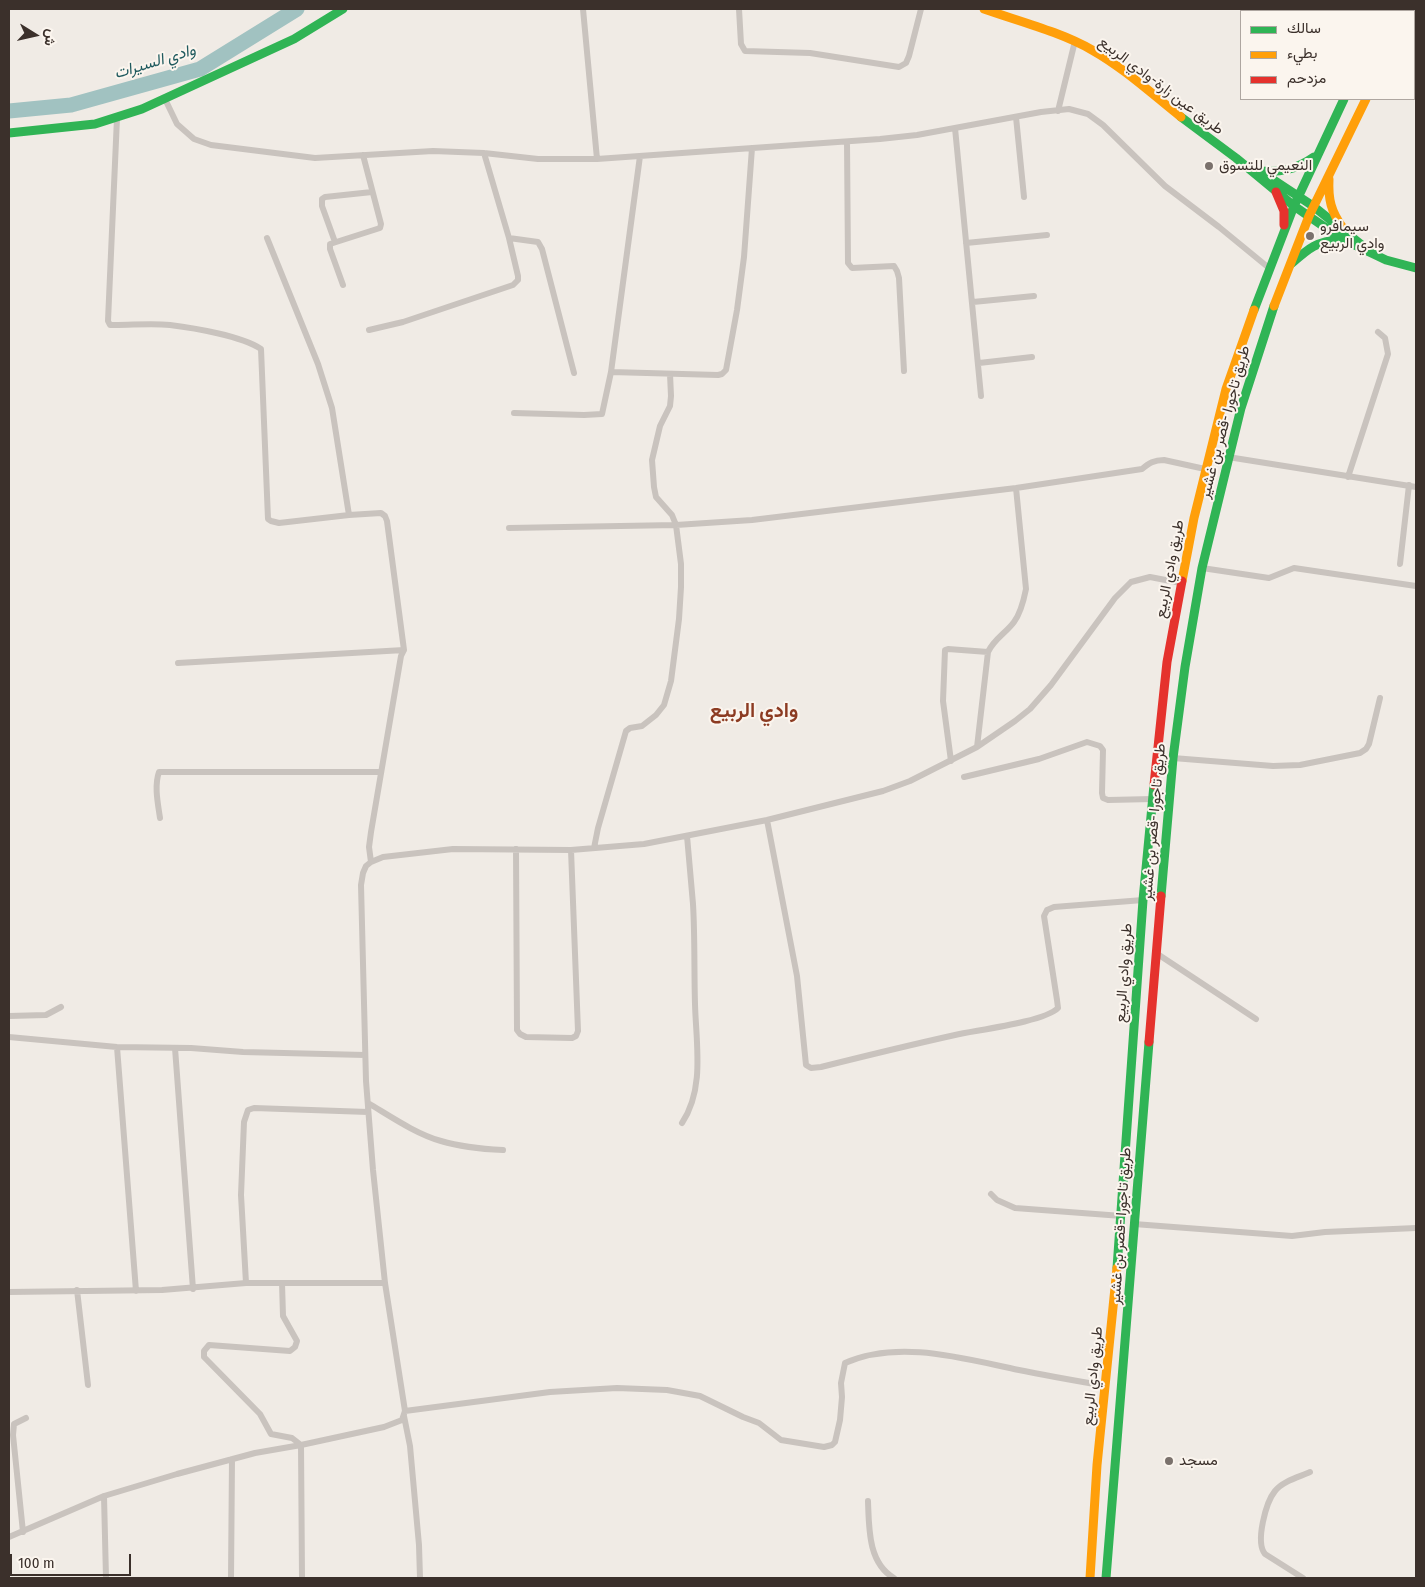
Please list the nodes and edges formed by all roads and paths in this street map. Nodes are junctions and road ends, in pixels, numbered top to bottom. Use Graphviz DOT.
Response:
graph roads {
  1 [pos="343,9"];
  2 [pos="582,9"];
  3 [pos="739,9"];
  4 [pos="921,9"];
  5 [pos="986,9"];
  6 [pos="1075,41"];
  7 [pos="165,99"];
  8 [pos="1344,100"];
  9 [pos="1365,100"];
  10 [pos="1058,111"];
  11 [pos="1016,117"];
  12 [pos="117,118"];
  13 [pos="955,128"];
  14 [pos="9,133"];
  15 [pos="847,142"];
  16 [pos="752,148"];
  17 [pos="484,153"];
  18 [pos="363,155"];
  19 [pos="640,156"];
  20 [pos="1316,156"];
  21 [pos="1236,158"];
  22 [pos="597,159"];
  23 [pos="1260,171"];
  24 [pos="1329,172"];
  25 [pos="372,192"];
  26 [pos="1276,192"];
  27 [pos="1298,196"];
  28 [pos="1024,197"];
  29 [pos="1294,206"];
  30 [pos="1313,206"];
  31 [pos="1309,216"];
  32 [pos="1343,228"];
  33 [pos="1047,235"];
  34 [pos="1282,235"];
  35 [pos="267,238"];
  36 [pos="509,238"];
  37 [pos="1342,240"];
  38 [pos="335,242"];
  39 [pos="966,243"];
  40 [pos="1371,254"];
  41 [pos="1288,267"];
  42 [pos="1269,268"];
  43 [pos="1416,268"];
  44 [pos="343,285"];
  45 [pos="1034,296"];
  46 [pos="973,302"];
  47 [pos="369,330"];
  48 [pos="1378,332"];
  49 [pos="1032,357"];
  50 [pos="979,362"];
  51 [pos="904,371"];
  52 [pos="611,372"];
  53 [pos="574,373"];
  54 [pos="670,374"];
  55 [pos="982,396"];
  56 [pos="514,413"];
  57 [pos="1228,457"];
  58 [pos="1205,469"];
  59 [pos="1348,477"];
  60 [pos="1408,485"];
  61 [pos="1416,487"];
  62 [pos="1016,488"];
  63 [pos="349,515"];
  64 [pos="676,526"];
  65 [pos="509,528"];
  66 [pos="1400,564"];
  67 [pos="1202,568"];
  68 [pos="1181,583"];
  69 [pos="1416,586"];
  70 [pos="404,650"];
  71 [pos="988,652"];
  72 [pos="178,663"];
  73 [pos="1380,698"];
  74 [pos="977,747"];
  75 [pos="1173,758"];
  76 [pos="951,761"];
  77 [pos="380,772"];
  78 [pos="964,778"];
  79 [pos="1153,799"];
  80 [pos="160,818"];
  81 [pos="768,820"];
  82 [pos="686,836"];
  83 [pos="594,848"];
  84 [pos="516,849"];
  85 [pos="571,850"];
  86 [pos="371,862"];
  87 [pos="1143,900"];
  88 [pos="1156,953"];
  89 [pos="61,1007"];
  90 [pos="9,1016"];
  91 [pos="1256,1019"];
  92 [pos="9,1037"];
  93 [pos="117,1047"];
  94 [pos="174,1048"];
  95 [pos="365,1055"];
  96 [pos="368,1103"];
  97 [pos="368,1112"];
  98 [pos="682,1123"];
  99 [pos="502,1150"];
  100 [pos="991,1194"];
  101 [pos="1122,1216"];
  102 [pos="1134,1224"];
  103 [pos="1416,1228"];
  104 [pos="282,1282"];
  105 [pos="246,1283"];
  106 [pos="385,1283"];
  107 [pos="193,1289"];
  108 [pos="77,1290"];
  109 [pos="136,1291"];
  110 [pos="9,1292"];
  111 [pos="88,1385"];
  112 [pos="1106,1386"];
  113 [pos="404,1413"];
  114 [pos="26,1418"];
  115 [pos="301,1445"];
  116 [pos="232,1459"];
  117 [pos="1310,1472"];
  118 [pos="104,1496"];
  119 [pos="868,1501"];
  120 [pos="23,1532"];
  121 [pos="9,1537"];
  122 [pos="106,1578"];
  123 [pos="231,1578"];
  124 [pos="302,1578"];
  125 [pos="420,1578"];
  126 [pos="894,1578"];
  127 [pos="1090,1578"];
  128 [pos="1106,1578"];
  129 [pos="1303,1578"];
  1 -- 7 [label="main road"];
  2 -- 22 [label="street"];
  3 -- 4 [label="street"];
  5 -- 6 [label="main road, طريق عين زارة-وادي الربيع"];
  6 -- 10 [label="street"];
  6 -- 21 [label="main road, طريق عين زارة-وادي الربيع"];
  7 -- 12 [label="main road"];
  7 -- 18 [label="street"];
  8 -- 20 [label="main road, طريق وادي الربيع"];
  9 -- 24 [label="main road, طريق تاجورا -قصر بن غشير"];
  10 -- 11 [label="street"];
  10 -- 42 [label="street"];
  11 -- 13 [label="street"];
  11 -- 28 [label="street"];
  12 -- 14 [label="main road"];
  12 -- 63 [label="street"];
  13 -- 15 [label="street"];
  13 -- 39 [label="street"];
  15 -- 16 [label="street"];
  15 -- 51 [label="street"];
  16 -- 19 [label="street"];
  16 -- 54 [label="street"];
  17 -- 18 [label="street"];
  17 -- 22 [label="street"];
  17 -- 36 [label="street"];
  18 -- 25 [label="street"];
  19 -- 22 [label="street"];
  19 -- 52 [label="street"];
  20 -- 23 [label="main road"];
  20 -- 27 [label="main road, طريق وادي الربيع"];
  21 -- 23 [label="main road"];
  21 -- 26 [label="main road"];
  23 -- 27 [label="main road"];
  24 -- 30 [label="main road, طريق تاجورا -قصر بن غشير"];
  24 -- 32 [label="main road"];
  25 -- 38 [label="street"];
  25 -- 38 [label="street"];
  26 -- 29 [label="main road"];
  26 -- 34 [label="main road"];
  27 -- 29 [label="main road, طريق وادي الربيع"];
  27 -- 30 [label="main road"];
  29 -- 31 [label="main road"];
  29 -- 34 [label="main road, طريق وادي الربيع"];
  30 -- 31 [label="main road, طريق تاجورا -قصر بن غشير"];
  30 -- 32 [label="main road"];
  31 -- 37 [label="main road"];
  31 -- 41 [label="main road, طريق تاجورا -قصر بن غشير"];
  32 -- 40 [label="main road"];
  33 -- 39 [label="street"];
  34 -- 42 [label="main road, طريق وادي الربيع"];
  35 -- 63 [label="street"];
  36 -- 47 [label="street"];
  36 -- 53 [label="street"];
  37 -- 40 [label="main road"];
  37 -- 41 [label="main road"];
  38 -- 44 [label="street"];
  39 -- 46 [label="street"];
  40 -- 43 [label="main road"];
  41 -- 57 [label="main road, طريق تاجورا -قصر بن غشير"];
  42 -- 58 [label="main road, طريق وادي الربيع"];
  45 -- 46 [label="street"];
  46 -- 50 [label="street"];
  48 -- 59 [label="street"];
  49 -- 50 [label="street"];
  50 -- 55 [label="street"];
  52 -- 54 [label="street"];
  52 -- 56 [label="street"];
  54 -- 64 [label="street"];
  57 -- 59 [label="street"];
  57 -- 67 [label="main road, طريق تاجورا -قصر بن غشير"];
  58 -- 62 [label="street"];
  58 -- 68 [label="main road, طريق وادي الربيع"];
  59 -- 60 [label="street"];
  60 -- 61 [label="street"];
  60 -- 66 [label="street"];
  62 -- 64 [label="street"];
  62 -- 71 [label="street"];
  63 -- 70 [label="street"];
  64 -- 65 [label="street"];
  64 -- 83 [label="street"];
  67 -- 69 [label="street"];
  67 -- 75 [label="main road, طريق تاجورا -قصر بن غشير"];
  68 -- 74 [label="street"];
  68 -- 79 [label="main road, طريق وادي الربيع"];
  70 -- 72 [label="street"];
  70 -- 77 [label="street"];
  71 -- 74 [label="street"];
  71 -- 76 [label="street"];
  73 -- 75 [label="street"];
  74 -- 76 [label="street"];
  75 -- 88 [label="main road, طريق تاجورا -قصر بن غشير"];
  76 -- 81 [label="street"];
  77 -- 80 [label="street"];
  77 -- 86 [label="street"];
  78 -- 79 [label="street"];
  79 -- 87 [label="main road, طريق وادي الربيع"];
  81 -- 82 [label="street"];
  81 -- 87 [label="street"];
  82 -- 83 [label="street"];
  82 -- 98 [label="street"];
  83 -- 85 [label="street"];
  84 -- 85 [label="street"];
  84 -- 85 [label="street"];
  84 -- 86 [label="street"];
  86 -- 95 [label="street"];
  87 -- 101 [label="main road, طريق وادي الربيع"];
  88 -- 91 [label="street"];
  88 -- 102 [label="main road, طريق تاجورا -قصر بن غشير"];
  89 -- 90 [label="street"];
  92 -- 93 [label="street"];
  93 -- 94 [label="street"];
  93 -- 109 [label="street"];
  94 -- 95 [label="street"];
  94 -- 107 [label="street"];
  95 -- 96 [label="street"];
  96 -- 97 [label="street"];
  96 -- 99 [label="street"];
  97 -- 105 [label="street"];
  97 -- 106 [label="street"];
  100 -- 101 [label="street"];
  101 -- 112 [label="main road, طريق وادي الربيع"];
  102 -- 103 [label="street"];
  102 -- 128 [label="main road, طريق تاجورا -قصر بن غشير"];
  104 -- 105 [label="street"];
  104 -- 106 [label="street"];
  104 -- 115 [label="street"];
  105 -- 107 [label="street"];
  106 -- 113 [label="street"];
  107 -- 109 [label="street"];
  108 -- 109 [label="street"];
  108 -- 110 [label="street"];
  108 -- 111 [label="street"];
  112 -- 113 [label="street"];
  112 -- 127 [label="main road, طريق وادي الربيع"];
  113 -- 115 [label="street"];
  113 -- 125 [label="street"];
  114 -- 120 [label="street"];
  115 -- 116 [label="street"];
  115 -- 124 [label="street"];
  116 -- 118 [label="street"];
  116 -- 123 [label="street"];
  117 -- 129 [label="street"];
  118 -- 120 [label="street"];
  118 -- 122 [label="street"];
  119 -- 126 [label="street"];
  120 -- 121 [label="street"];
}
